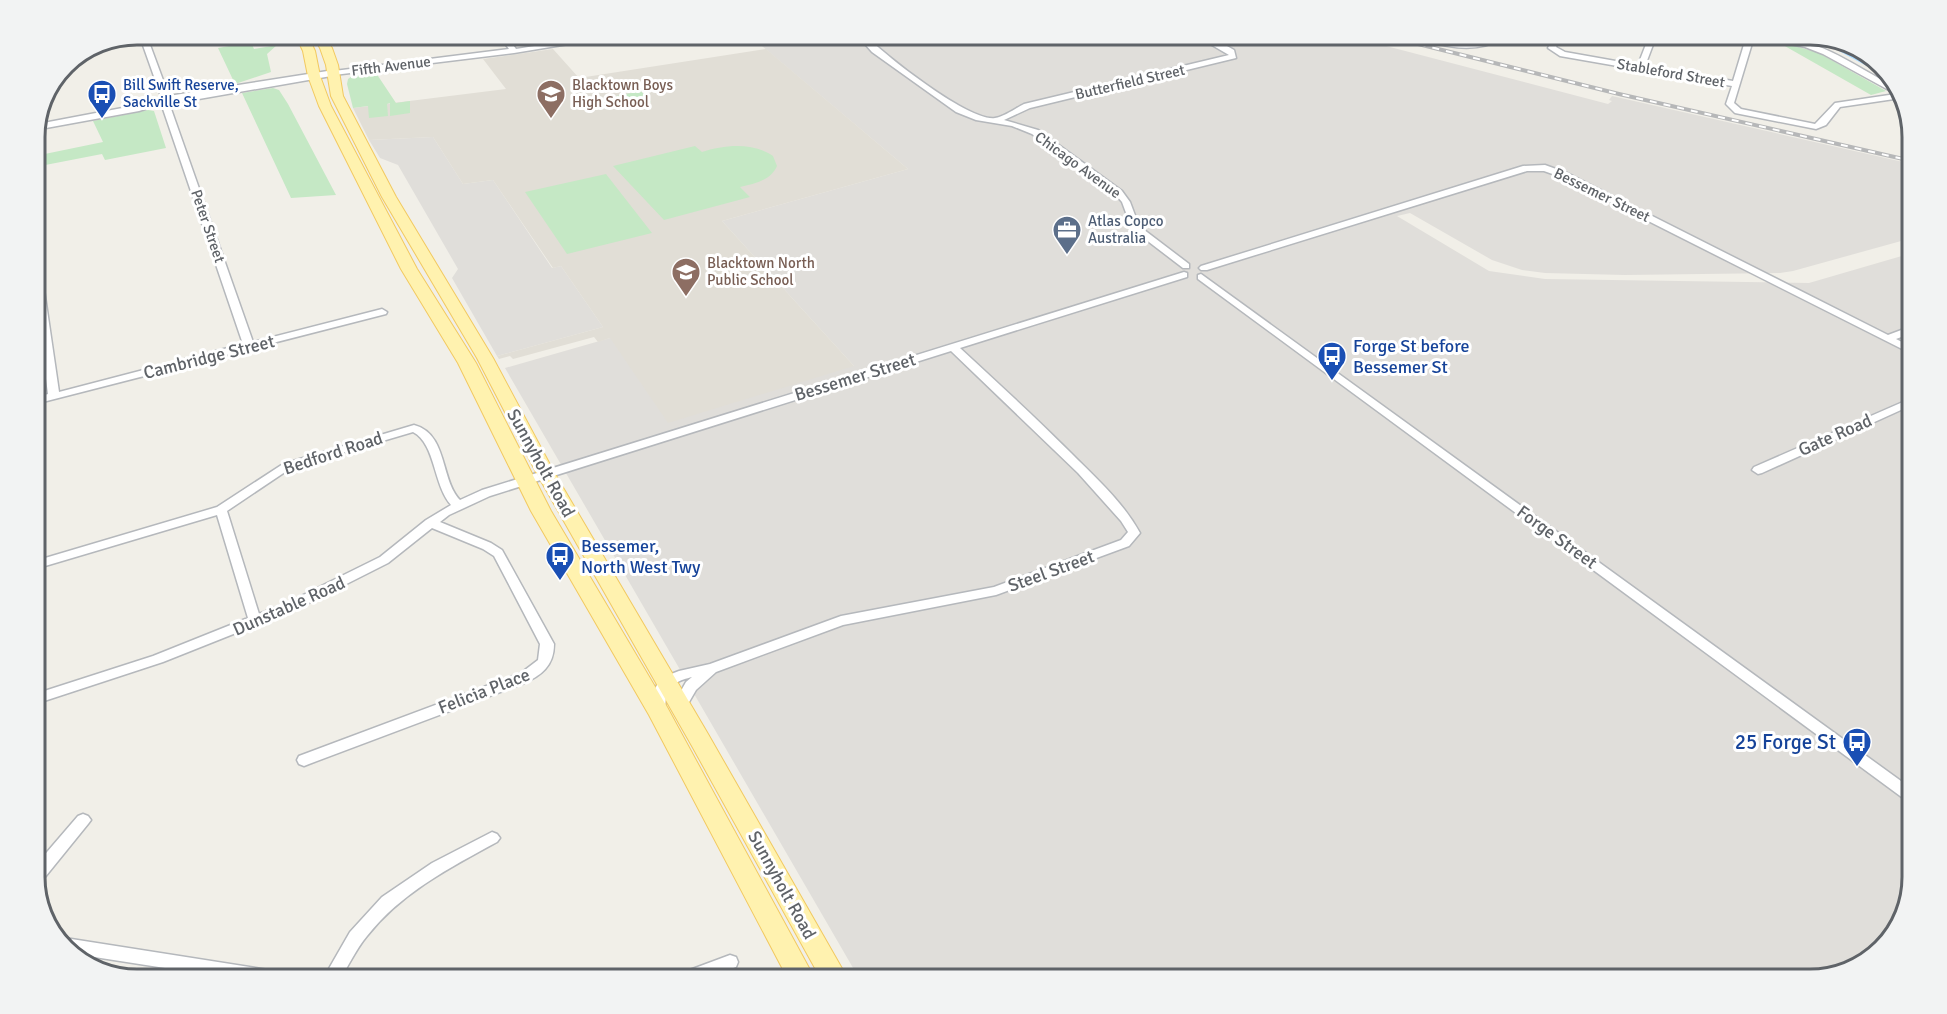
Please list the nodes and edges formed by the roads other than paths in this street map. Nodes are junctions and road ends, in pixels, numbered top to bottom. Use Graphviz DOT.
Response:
graph roads {
  1 [pos="146,45"];
  2 [pos="306,45"];
  3 [pos="324,45"];
  4 [pos="509,45"];
  5 [pos="554,45"];
  6 [pos="870,45"];
  7 [pos="1219,45"];
  8 [pos="1553,45"];
  9 [pos="1649,45"];
  10 [pos="1747,45"];
  11 [pos="1805,45"];
  12 [pos="1819,46"];
  13 [pos="1815,48"];
  14 [pos="514,51"];
  15 [pos="1640,68"];
  16 [pos="334,73"];
  17 [pos="314,76"];
  18 [pos="1735,84"];
  19 [pos="1886,87"];
  20 [pos="1891,96"];
  21 [pos="166,102"];
  22 [pos="998,120"];
  23 [pos="46,125"];
  24 [pos="1185,270"];
  25 [pos="1203,272"];
  26 [pos="382,312"];
  27 [pos="45,333"];
  28 [pos="1902,333"];
  29 [pos="1888,339"];
  30 [pos="249,346"];
  31 [pos="952,346"];
  32 [pos="1902,346"];
  33 [pos="54,396"];
  34 [pos="45,398"];
  35 [pos="1902,405"];
  36 [pos="1758,470"];
  37 [pos="536,477"];
  38 [pos="458,505"];
  39 [pos="221,510"];
  40 [pos="430,523"];
  41 [pos="45,562"];
  42 [pos="255,621"];
  43 [pos="712,668"];
  44 [pos="666,682"];
  45 [pos="45,696"];
  46 [pos="670,709"];
  47 [pos="304,760"];
  48 [pos="1902,790"];
  49 [pos="83,820"];
  50 [pos="492,838"];
  51 [pos="45,865"];
  52 [pos="77,947"];
  53 [pos="730,962"];
  54 [pos="192,964"];
  55 [pos="189,969"];
  56 [pos="220,969"];
  57 [pos="337,969"];
  58 [pos="712,969"];
  59 [pos="797,969"];
  60 [pos="828,969"];
  1 -- 21 [label="street, Peter Street"];
  2 -- 17 [label="main road, Sunnyholt Road"];
  3 -- 16 [label="main road, Sunnyholt Road"];
  4 -- 14 [label="street"];
  5 -- 14 [label="street, Fifth Avenue"];
  6 -- 22 [label="street, Chicago Avenue"];
  7 -- 22 [label="street, Butterfield Street"];
  8 -- 15 [label="street, Stableford Street"];
  9 -- 15 [label="street"];
  10 -- 18 [label="street"];
  11 -- 13 [label="street"];
  12 -- 13 [label="street"];
  13 -- 19 [label="street"];
  14 -- 16 [label="street, Fifth Avenue"];
  15 -- 18 [label="street, Stableford Street"];
  16 -- 17 [label="street"];
  16 -- 37 [label="main road, Sunnyholt Road"];
  17 -- 21 [label="street"];
  17 -- 37 [label="main road, Sunnyholt Road"];
  18 -- 20 [label="street"];
  21 -- 23 [label="street"];
  21 -- 30 [label="street, Peter Street"];
  22 -- 24 [label="street, Chicago Avenue"];
  24 -- 25 [label="street"];
  24 -- 31 [label="street, Bessemer Street"];
  25 -- 29 [label="street, Bessemer Street"];
  25 -- 48 [label="street, Forge Street"];
  26 -- 30 [label="street, Cambridge Street"];
  27 -- 33 [label="street"];
  28 -- 29 [label="street"];
  29 -- 32 [label="street, Bessemer Street"];
  30 -- 33 [label="street, Cambridge Street"];
  31 -- 37 [label="street, Bessemer Street"];
  31 -- 43 [label="street, Steel Street"];
  33 -- 34 [label="street, Cambridge Street"];
  35 -- 36 [label="street, Gate Road"];
  37 -- 38 [label="street, Dunstable Road"];
  37 -- 44 [label="main road, Sunnyholt Road"];
  37 -- 46 [label="main road, Sunnyholt Road"];
  38 -- 39 [label="street, Bedford Road"];
  38 -- 40 [label="street, Dunstable Road"];
  39 -- 41 [label="street, Bedford Road"];
  39 -- 42 [label="street"];
  40 -- 42 [label="street, Dunstable Road"];
  40 -- 47 [label="street, Felicia Place"];
  42 -- 45 [label="street, Dunstable Road"];
  43 -- 44 [label="street, Steel Street"];
  43 -- 46 [label="street, Steel Street"];
  44 -- 46 [label="main road, Sunnyholt Road"];
  46 -- 59 [label="main road, Sunnyholt Road"];
  46 -- 60 [label="main road, Sunnyholt Road"];
  49 -- 51 [label="street"];
  50 -- 57 [label="street"];
  52 -- 54 [label="street"];
  53 -- 58 [label="street"];
  54 -- 55 [label="street"];
  54 -- 56 [label="street"];
}
